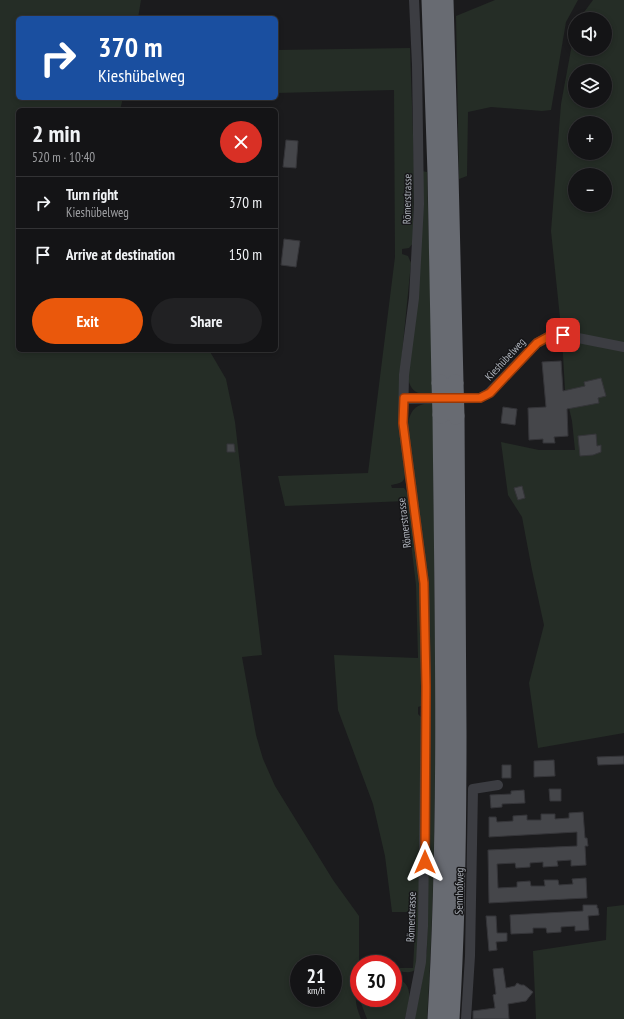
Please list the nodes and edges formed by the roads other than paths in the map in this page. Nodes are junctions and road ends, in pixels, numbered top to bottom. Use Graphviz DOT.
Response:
graph roads {
  1 [pos="414,0"];
  2 [pos="430,0"];
  3 [pos="445,0"];
  4 [pos="624,347"];
  5 [pos="448,383"];
  6 [pos="404,398"];
  7 [pos="448,416"];
  8 [pos="498,785"];
  9 [pos="410,1019"];
  10 [pos="436,1019"];
  11 [pos="451,1019"];
  12 [pos="466,1019"];
  1 -- 6 [label="street, Römerstrasse"];
  2 -- 5 [label="highway"];
  3 -- 5 [label="highway"];
  4 -- 6 [label="street, Kieshübelweg"];
  5 -- 7 [label="highway, bridge"];
  6 -- 9 [label="street, Römerstrasse"];
  7 -- 10 [label="highway"];
  7 -- 11 [label="highway"];
  8 -- 12 [label="street, Sennhofweg"];
}
